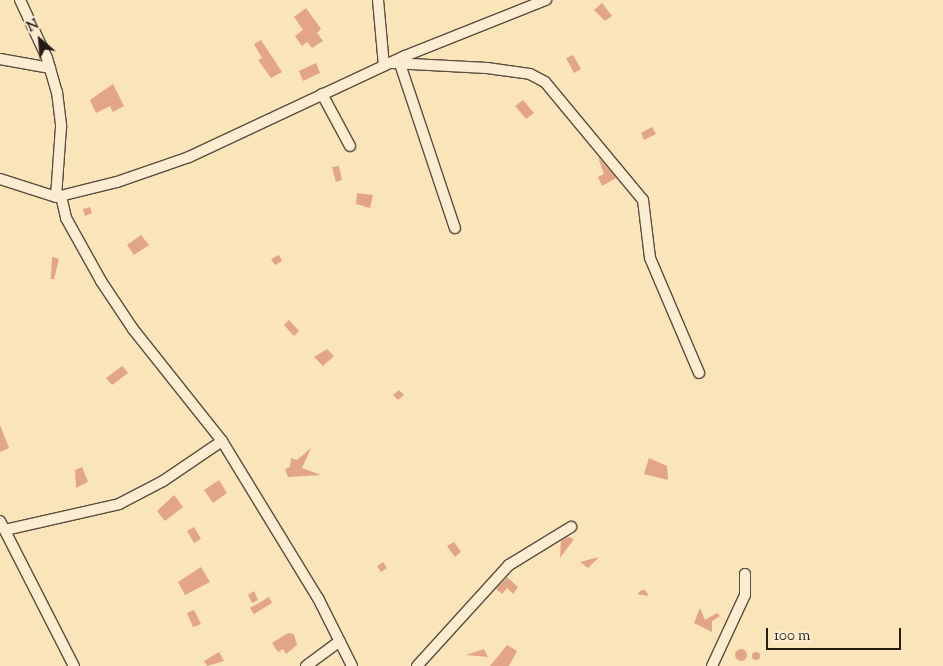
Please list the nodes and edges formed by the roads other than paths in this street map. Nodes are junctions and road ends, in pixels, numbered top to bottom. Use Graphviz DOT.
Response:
graph roads {
  1 [pos="20,0"];
  2 [pos="378,0"];
  3 [pos="546,0"];
  4 [pos="0,59"];
  5 [pos="392,64"];
  6 [pos="50,68"];
  7 [pos="322,94"];
  8 [pos="350,146"];
  9 [pos="0,179"];
  10 [pos="59,196"];
  11 [pos="455,228"];
  12 [pos="699,373"];
  13 [pos="222,441"];
  14 [pos="2,526"];
  15 [pos="571,527"];
  16 [pos="745,574"];
  17 [pos="340,641"];
  18 [pos="74,666"];
  19 [pos="306,666"];
  20 [pos="352,666"];
  21 [pos="417,666"];
  22 [pos="712,666"];
  1 -- 6 [label="street"];
  2 -- 5 [label="street"];
  3 -- 5 [label="street"];
  4 -- 6 [label="street"];
  5 -- 7 [label="street"];
  5 -- 11 [label="street"];
  5 -- 12 [label="street"];
  6 -- 10 [label="street"];
  7 -- 8 [label="street"];
  7 -- 10 [label="street"];
  9 -- 10 [label="street"];
  10 -- 13 [label="street"];
  13 -- 14 [label="street"];
  13 -- 17 [label="street"];
  14 -- 18 [label="street"];
  15 -- 21 [label="street"];
  16 -- 22 [label="street"];
  17 -- 19 [label="street"];
  17 -- 20 [label="street"];
}
